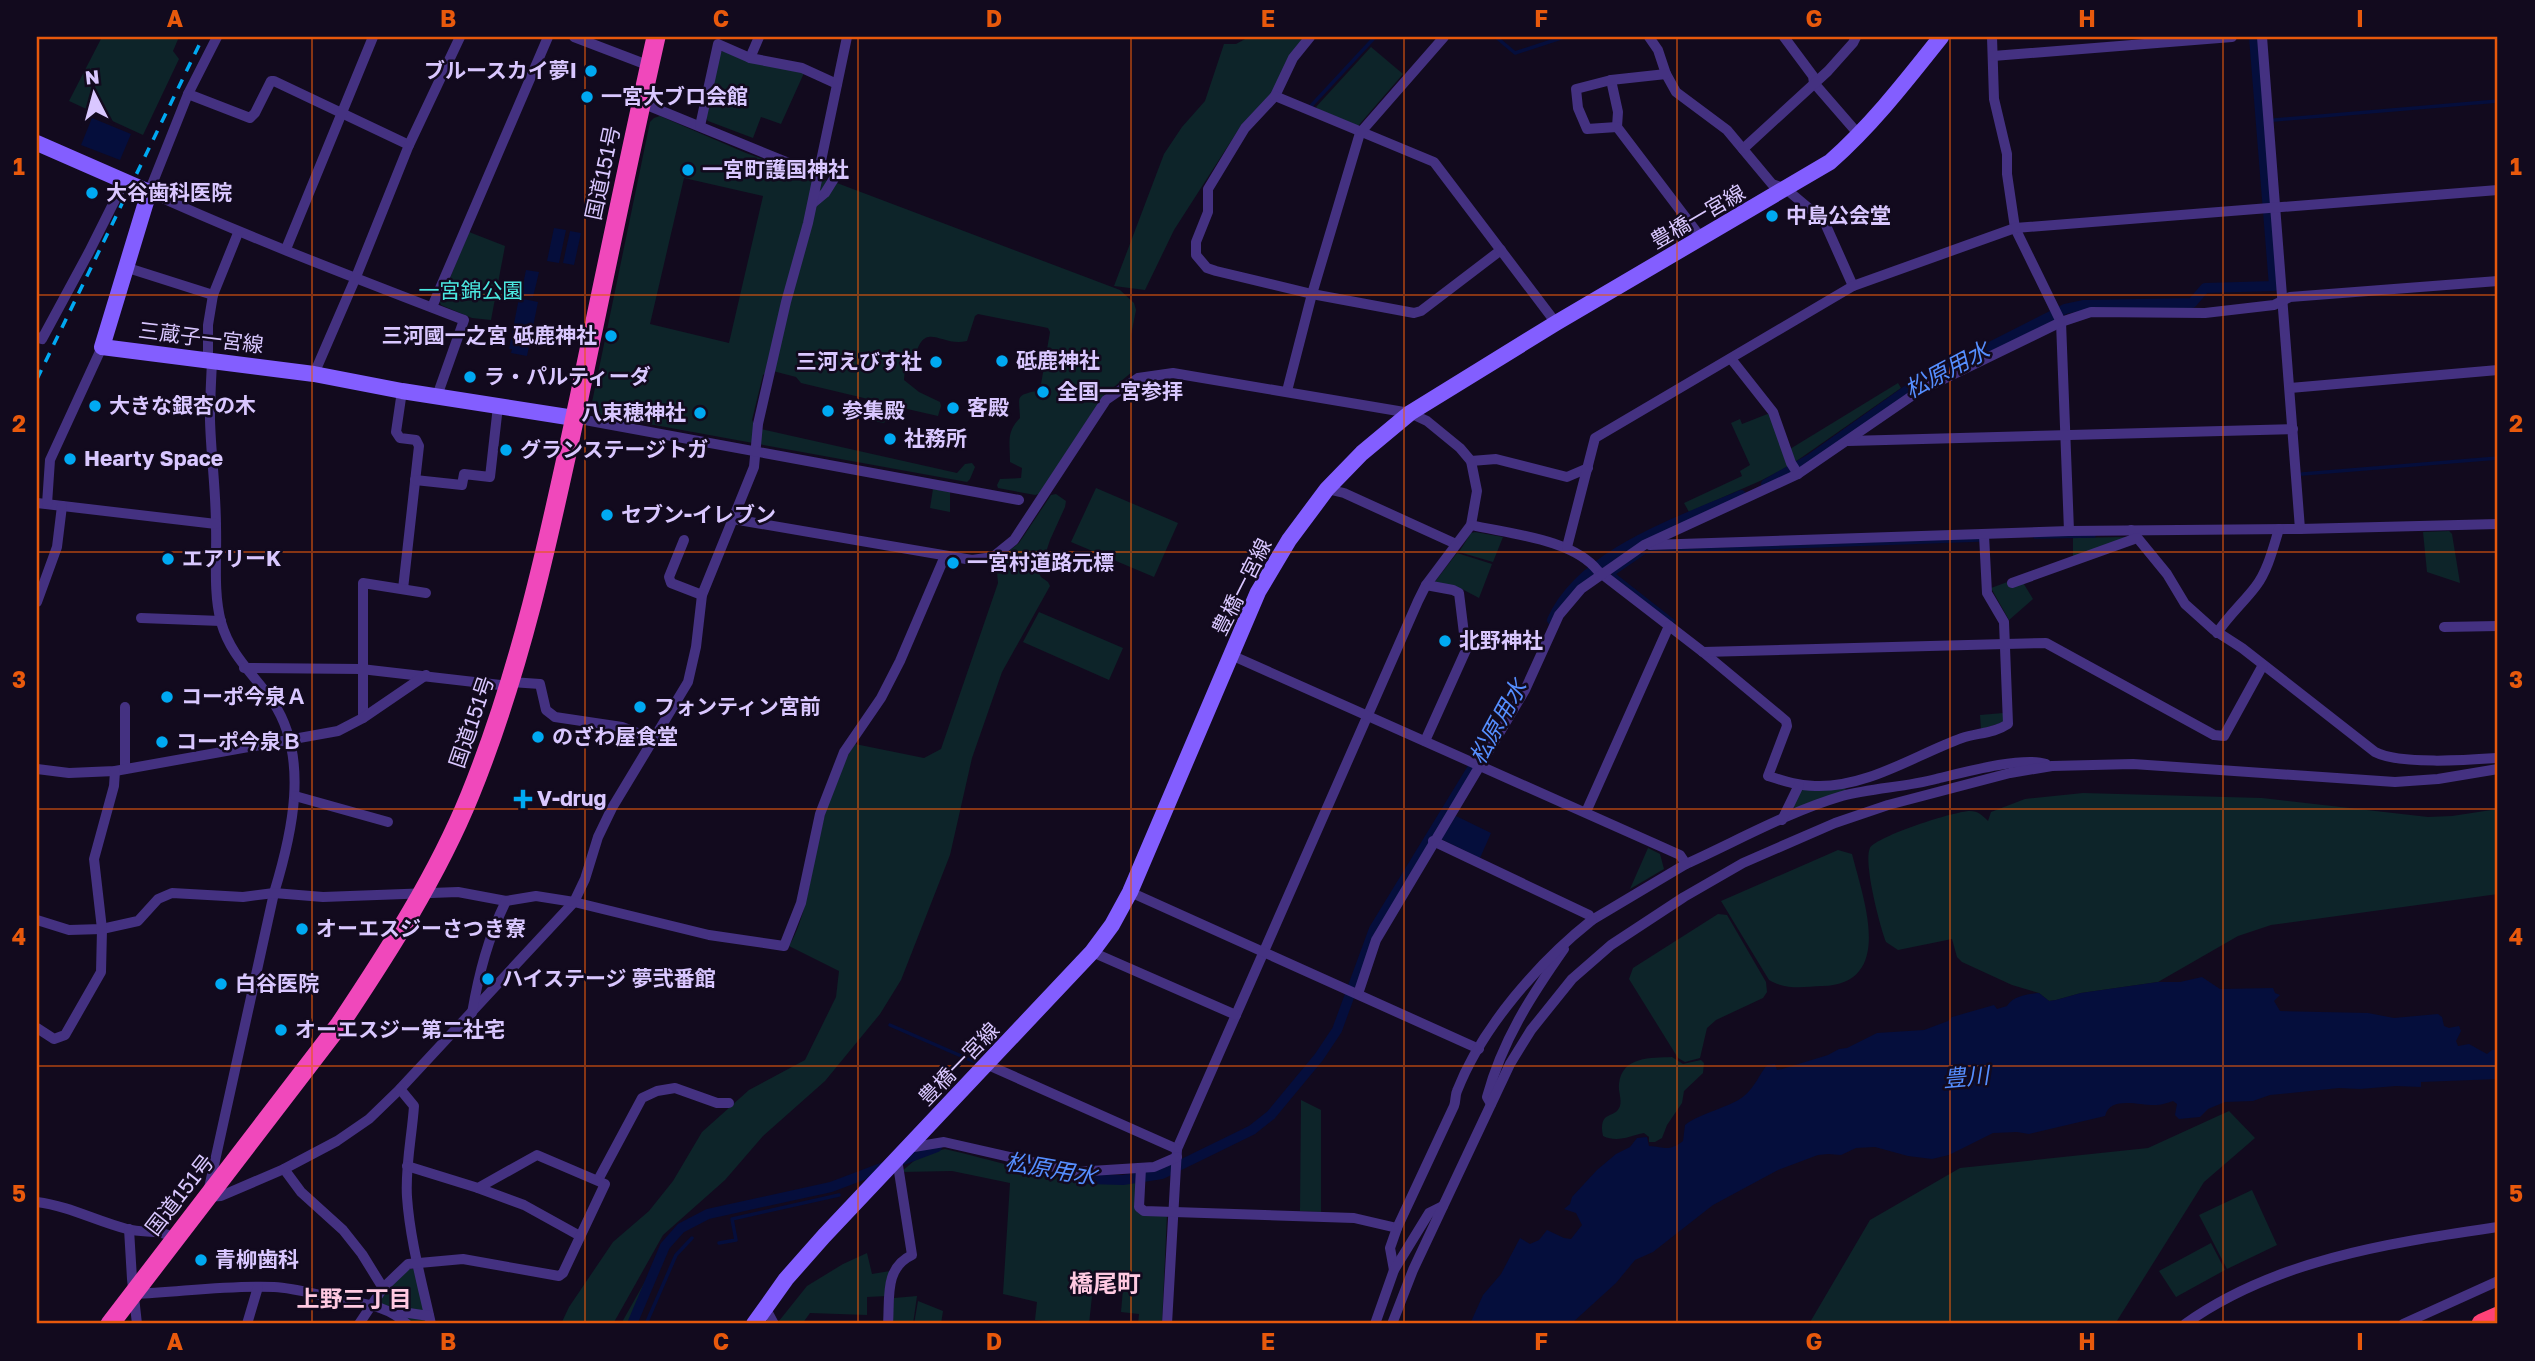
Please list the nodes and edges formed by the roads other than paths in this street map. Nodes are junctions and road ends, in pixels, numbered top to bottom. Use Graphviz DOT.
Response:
graph roads {
  1 [pos="217,37"];
  2 [pos="373,37"];
  3 [pos="460,37"];
  4 [pos="548,37"];
  5 [pos="574,37"];
  6 [pos="656,37"];
  7 [pos="759,37"];
  8 [pos="847,37"];
  9 [pos="1310,37"];
  10 [pos="1444,37"];
  11 [pos="1649,37"];
  12 [pos="1784,37"];
  13 [pos="1856,37"];
  14 [pos="1941,37"];
  15 [pos="1992,37"];
  16 [pos="2232,37"];
  17 [pos="2262,37"];
  18 [pos="1993,55"];
  19 [pos="750,58"];
  20 [pos="650,66"];
  21 [pos="1666,74"];
  22 [pos="1611,80"];
  23 [pos="1814,83"];
  24 [pos="837,84"];
  25 [pos="188,94"];
  26 [pos="1275,96"];
  27 [pos="642,103"];
  28 [pos="342,113"];
  29 [pos="700,126"];
  30 [pos="1617,127"];
  31 [pos="1360,133"];
  32 [pos="1860,136"];
  33 [pos="37,143"];
  34 [pos="408,145"];
  35 [pos="1743,149"];
  36 [pos="818,175"];
  37 [pos="835,177"];
  38 [pos="124,180"];
  39 [pos="1786,189"];
  40 [pos="2498,190"];
  41 [pos="149,192"];
  42 [pos="813,203"];
  43 [pos="2276,207"];
  44 [pos="2015,228"];
  45 [pos="238,233"];
  46 [pos="1702,239"];
  47 [pos="286,249"];
  48 [pos="1501,250"];
  49 [pos="128,268"];
  50 [pos="356,277"];
  51 [pos="2498,281"];
  52 [pos="1853,286"];
  53 [pos="1312,294"];
  54 [pos="213,295"];
  55 [pos="2283,302"];
  56 [pos="432,307"];
  57 [pos="2061,321"];
  58 [pos="1556,323"];
  59 [pos="37,337"];
  60 [pos="103,346"];
  61 [pos="1732,360"];
  62 [pos="210,361"];
  63 [pos="2498,370"];
  64 [pos="314,374"];
  65 [pos="2290,388"];
  66 [pos="402,391"];
  67 [pos="1287,391"];
  68 [pos="438,396"];
  69 [pos="498,406"];
  70 [pos="1410,413"];
  71 [pos="575,418"];
  72 [pos="2293,429"];
  73 [pos="2066,436"];
  74 [pos="1847,441"];
  75 [pos="755,452"];
  76 [pos="1471,461"];
  77 [pos="1588,468"];
  78 [pos="1798,474"];
  79 [pos="415,480"];
  80 [pos="1327,489"];
  81 [pos="1019,500"];
  82 [pos="42,504"];
  83 [pos="62,506"];
  84 [pos="733,519"];
  85 [pos="216,524"];
  86 [pos="2498,524"];
  87 [pos="1471,525"];
  88 [pos="2279,529"];
  89 [pos="2300,529"];
  90 [pos="2069,531"];
  91 [pos="1984,534"];
  92 [pos="2134,534"];
  93 [pos="684,540"];
  94 [pos="1456,544"];
  95 [pos="1644,545"];
  96 [pos="1567,547"];
  97 [pos="945,556"];
  98 [pos="1597,570"];
  99 [pos="2012,583"];
  100 [pos="1426,585"];
  101 [pos="403,589"];
  102 [pos="426,593"];
  103 [pos="702,595"];
  104 [pos="37,602"];
  105 [pos="141,618"];
  106 [pos="221,621"];
  107 [pos="1669,626"];
  108 [pos="2498,626"];
  109 [pos="2444,627"];
  110 [pos="2217,633"];
  111 [pos="2005,643"];
  112 [pos="1703,652"];
  113 [pos="1231,655"];
  114 [pos="2263,665"];
  115 [pos="244,668"];
  116 [pos="361,669"];
  117 [pos="426,675"];
  118 [pos="510,684"];
  119 [pos="125,707"];
  120 [pos="1367,716"];
  121 [pos="363,718"];
  122 [pos="288,739"];
  123 [pos="653,739"];
  124 [pos="1425,741"];
  125 [pos="2498,758"];
  126 [pos="1479,766"];
  127 [pos="2052,766"];
  128 [pos="37,769"];
  129 [pos="2498,769"];
  130 [pos="120,770"];
  131 [pos="1799,785"];
  132 [pos="295,796"];
  133 [pos="1587,812"];
  134 [pos="1782,820"];
  135 [pos="388,822"];
  136 [pos="1433,841"];
  137 [pos="1686,864"];
  138 [pos="1130,891"];
  139 [pos="421,892"];
  140 [pos="274,894"];
  141 [pos="506,901"];
  142 [pos="574,902"];
  143 [pos="37,920"];
  144 [pos="1592,920"];
  145 [pos="102,929"];
  146 [pos="1567,940"];
  147 [pos="1092,952"];
  148 [pos="1264,952"];
  149 [pos="1359,994"];
  150 [pos="472,1013"];
  151 [pos="1236,1015"];
  152 [pos="37,1028"];
  153 [pos="1479,1049"];
  154 [pos="988,1065"];
  155 [pos="400,1089"];
  156 [pos="729,1103"];
  157 [pos="1491,1104"];
  158 [pos="902,1153"];
  159 [pos="1177,1153"];
  160 [pos="407,1166"];
  161 [pos="1141,1168"];
  162 [pos="285,1169"];
  163 [pos="598,1181"];
  164 [pos="478,1188"];
  165 [pos="207,1197"];
  166 [pos="37,1202"];
  167 [pos="1443,1206"];
  168 [pos="1173,1212"];
  169 [pos="2498,1227"];
  170 [pos="1397,1228"];
  171 [pos="129,1229"];
  172 [pos="580,1236"];
  173 [pos="175,1238"];
  174 [pos="417,1262"];
  175 [pos="1394,1270"];
  176 [pos="2496,1282"];
  177 [pos="258,1287"];
  178 [pos="383,1288"];
  179 [pos="133,1294"];
  180 [pos="2498,1294"];
  181 [pos="371,1304"];
  182 [pos="765,1307"];
  183 [pos="395,1313"];
  184 [pos="2498,1317"];
  185 [pos="430,1320"];
  186 [pos="109,1324"];
  187 [pos="137,1324"];
  188 [pos="247,1324"];
  189 [pos="359,1324"];
  190 [pos="407,1324"];
  191 [pos="754,1324"];
  192 [pos="774,1324"];
  193 [pos="888,1324"];
  194 [pos="1167,1324"];
  195 [pos="1375,1324"];
  196 [pos="1392,1324"];
  197 [pos="2185,1324"];
  198 [pos="2403,1324"];
  199 [pos="2482,1324"];
  1 -- 25 [label="street"];
  2 -- 28 [label="street"];
  3 -- 34 [label="street"];
  4 -- 56 [label="street"];
  5 -- 20 [label="street"];
  6 -- 20 [label="highway, 国道151号"];
  7 -- 19 [label="street"];
  8 -- 24 [label="street"];
  9 -- 26 [label="street"];
  10 -- 31 [label="street"];
  11 -- 21 [label="street"];
  12 -- 23 [label="street"];
  13 -- 23 [label="street"];
  14 -- 32 [label="main road, 豊橋一宮線"];
  15 -- 18 [label="street"];
  16 -- 18 [label="street"];
  17 -- 43 [label="street"];
  18 -- 44 [label="street"];
  19 -- 24 [label="street"];
  19 -- 29 [label="street"];
  20 -- 27 [label="highway, 国道151号"];
  21 -- 22 [label="street"];
  21 -- 35 [label="street"];
  22 -- 30 [label="street"];
  22 -- 30 [label="street"];
  23 -- 32 [label="street"];
  23 -- 35 [label="street"];
  24 -- 36 [label="street"];
  25 -- 28 [label="street"];
  25 -- 41 [label="street"];
  26 -- 31 [label="street"];
  26 -- 53 [label="street"];
  27 -- 29 [label="street"];
  27 -- 71 [label="highway, 国道151号"];
  28 -- 34 [label="street"];
  28 -- 47 [label="street"];
  29 -- 36 [label="street"];
  30 -- 46 [label="street"];
  31 -- 48 [label="street"];
  31 -- 53 [label="street"];
  32 -- 39 [label="main road, 豊橋一宮線"];
  33 -- 38 [label="main road"];
  34 -- 50 [label="street"];
  35 -- 39 [label="street"];
  36 -- 42 [label="street"];
  37 -- 42 [label="street"];
  38 -- 41 [label="main road"];
  38 -- 59 [label="street"];
  39 -- 46 [label="main road, 豊橋一宮線"];
  39 -- 52 [label="street"];
  40 -- 43 [label="street"];
  41 -- 45 [label="street"];
  41 -- 49 [label="main road, 三蔵子一宮線"];
  42 -- 75 [label="street"];
  43 -- 44 [label="street"];
  43 -- 55 [label="street"];
  44 -- 52 [label="street"];
  44 -- 57 [label="street"];
  45 -- 47 [label="street"];
  45 -- 54 [label="street"];
  46 -- 58 [label="main road, 豊橋一宮線"];
  47 -- 50 [label="street"];
  48 -- 53 [label="street"];
  48 -- 58 [label="street"];
  49 -- 54 [label="street"];
  49 -- 60 [label="main road, 三蔵子一宮線"];
  50 -- 56 [label="street"];
  50 -- 64 [label="street"];
  51 -- 55 [label="street"];
  52 -- 61 [label="street"];
  53 -- 67 [label="street"];
  54 -- 62 [label="street"];
  55 -- 57 [label="street"];
  55 -- 65 [label="street"];
  56 -- 68 [label="street"];
  57 -- 73 [label="street"];
  57 -- 74 [label="street"];
  58 -- 70 [label="main road, 豊橋一宮線"];
  60 -- 62 [label="main road, 三蔵子一宮線"];
  60 -- 82 [label="street"];
  61 -- 77 [label="street"];
  61 -- 78 [label="street"];
  62 -- 64 [label="main road, 三蔵子一宮線"];
  62 -- 85 [label="street"];
  63 -- 65 [label="street"];
  64 -- 66 [label="main road, 三蔵子一宮線"];
  65 -- 72 [label="street"];
  66 -- 68 [label="main road, 三蔵子一宮線"];
  66 -- 79 [label="street"];
  67 -- 70 [label="street"];
  67 -- 97 [label="street"];
  68 -- 69 [label="main road, 三蔵子一宮線"];
  69 -- 71 [label="main road, 三蔵子一宮線"];
  69 -- 79 [label="street"];
  70 -- 76 [label="street"];
  70 -- 80 [label="main road, 豊橋一宮線"];
  71 -- 75 [label="street"];
  71 -- 118 [label="highway, 国道151号"];
  72 -- 73 [label="street"];
  72 -- 89 [label="street"];
  73 -- 74 [label="street"];
  73 -- 90 [label="street"];
  74 -- 78 [label="street"];
  75 -- 81 [label="street"];
  75 -- 84 [label="street"];
  76 -- 77 [label="street"];
  76 -- 87 [label="street"];
  77 -- 96 [label="street"];
  78 -- 95 [label="street"];
  79 -- 101 [label="street"];
  80 -- 94 [label="street"];
  80 -- 113 [label="main road, 豊橋一宮線"];
  82 -- 83 [label="street"];
  83 -- 85 [label="street"];
  83 -- 104 [label="street"];
  84 -- 97 [label="street"];
  84 -- 103 [label="street"];
  85 -- 106 [label="street"];
  86 -- 89 [label="street"];
  87 -- 94 [label="street"];
  87 -- 96 [label="street"];
  88 -- 89 [label="street"];
  88 -- 92 [label="street"];
  88 -- 110 [label="street"];
  90 -- 91 [label="street"];
  90 -- 92 [label="street"];
  91 -- 95 [label="street"];
  91 -- 111 [label="street"];
  92 -- 99 [label="street"];
  92 -- 110 [label="street"];
  93 -- 103 [label="street"];
  94 -- 100 [label="street"];
  95 -- 98 [label="street"];
  96 -- 98 [label="street"];
  97 -- 142 [label="street"];
  98 -- 107 [label="street"];
  98 -- 126 [label="street"];
  100 -- 120 [label="street"];
  100 -- 124 [label="street"];
  101 -- 102 [label="street"];
  101 -- 116 [label="street"];
  103 -- 123 [label="street"];
  105 -- 106 [label="street"];
  106 -- 115 [label="street"];
  107 -- 112 [label="street"];
  107 -- 133 [label="street"];
  108 -- 109 [label="street"];
  110 -- 114 [label="street"];
  111 -- 112 [label="street"];
  111 -- 114 [label="street"];
  111 -- 131 [label="street"];
  112 -- 131 [label="street"];
  113 -- 120 [label="street"];
  113 -- 138 [label="main road, 豊橋一宮線"];
  114 -- 125 [label="street"];
  115 -- 116 [label="street"];
  115 -- 122 [label="street"];
  116 -- 117 [label="street"];
  116 -- 121 [label="street"];
  117 -- 118 [label="street"];
  117 -- 121 [label="street"];
  118 -- 123 [label="street"];
  118 -- 139 [label="highway, 国道151号"];
  119 -- 130 [label="street"];
  120 -- 124 [label="street"];
  120 -- 148 [label="street"];
  121 -- 122 [label="street"];
  122 -- 130 [label="street"];
  122 -- 132 [label="street"];
  123 -- 142 [label="street"];
  124 -- 126 [label="street"];
  126 -- 133 [label="street"];
  126 -- 136 [label="street"];
  127 -- 129 [label="street"];
  127 -- 134 [label="street"];
  127 -- 157 [label="street"];
  128 -- 130 [label="street"];
  130 -- 145 [label="street"];
  131 -- 134 [label="street"];
  132 -- 135 [label="street"];
  132 -- 140 [label="street"];
  133 -- 137 [label="street"];
  134 -- 137 [label="street"];
  136 -- 144 [label="street"];
  136 -- 149 [label="street"];
  137 -- 144 [label="street"];
  138 -- 147 [label="main road, 豊橋一宮線"];
  138 -- 148 [label="street"];
  139 -- 140 [label="street"];
  139 -- 141 [label="street"];
  139 -- 165 [label="highway, 国道151号"];
  140 -- 145 [label="street"];
  140 -- 165 [label="street"];
  141 -- 142 [label="street"];
  141 -- 150 [label="street"];
  142 -- 150 [label="street"];
  143 -- 145 [label="street"];
  144 -- 146 [label="street"];
  145 -- 152 [label="street"];
  146 -- 153 [label="street"];
  146 -- 157 [label="street"];
  147 -- 151 [label="street"];
  147 -- 154 [label="main road, 豊橋一宮線"];
  148 -- 149 [label="street"];
  148 -- 151 [label="street"];
  149 -- 153 [label="street"];
  150 -- 155 [label="street"];
  151 -- 159 [label="street"];
  153 -- 170 [label="street"];
  154 -- 158 [label="main road, 豊橋一宮線"];
  154 -- 159 [label="street"];
  155 -- 160 [label="street"];
  155 -- 162 [label="street"];
  156 -- 163 [label="street"];
  157 -- 167 [label="street"];
  158 -- 161 [label="street"];
  158 -- 182 [label="main road, 豊橋一宮線"];
  158 -- 193 [label="street"];
  159 -- 161 [label="street"];
  159 -- 168 [label="street"];
  160 -- 164 [label="street"];
  160 -- 174 [label="street"];
  161 -- 168 [label="street"];
  162 -- 165 [label="street"];
  162 -- 178 [label="street"];
  163 -- 164 [label="street"];
  163 -- 172 [label="street"];
  164 -- 172 [label="street"];
  165 -- 173 [label="highway, 国道151号"];
  166 -- 171 [label="street"];
  167 -- 175 [label="street"];
  167 -- 196 [label="street"];
  168 -- 170 [label="street"];
  168 -- 194 [label="street"];
  169 -- 197 [label="street"];
  170 -- 175 [label="street"];
  171 -- 173 [label="street"];
  171 -- 179 [label="street"];
  172 -- 174 [label="street"];
  173 -- 179 [label="highway, 国道151号"];
  174 -- 178 [label="street"];
  174 -- 185 [label="street"];
  175 -- 195 [label="street"];
  176 -- 180 [label="street"];
  176 -- 198 [label="street"];
  177 -- 179 [label="street"];
  177 -- 181 [label="street"];
  177 -- 188 [label="street"];
  178 -- 181 [label="street"];
  179 -- 186 [label="highway, 国道151号"];
  179 -- 187 [label="street"];
  181 -- 183 [label="street"];
  181 -- 189 [label="street"];
  182 -- 191 [label="main road, 豊橋一宮線"];
  182 -- 192 [label="street"];
  183 -- 185 [label="street"];
  183 -- 190 [label="street"];
  184 -- 199 [label="highway"];
}
